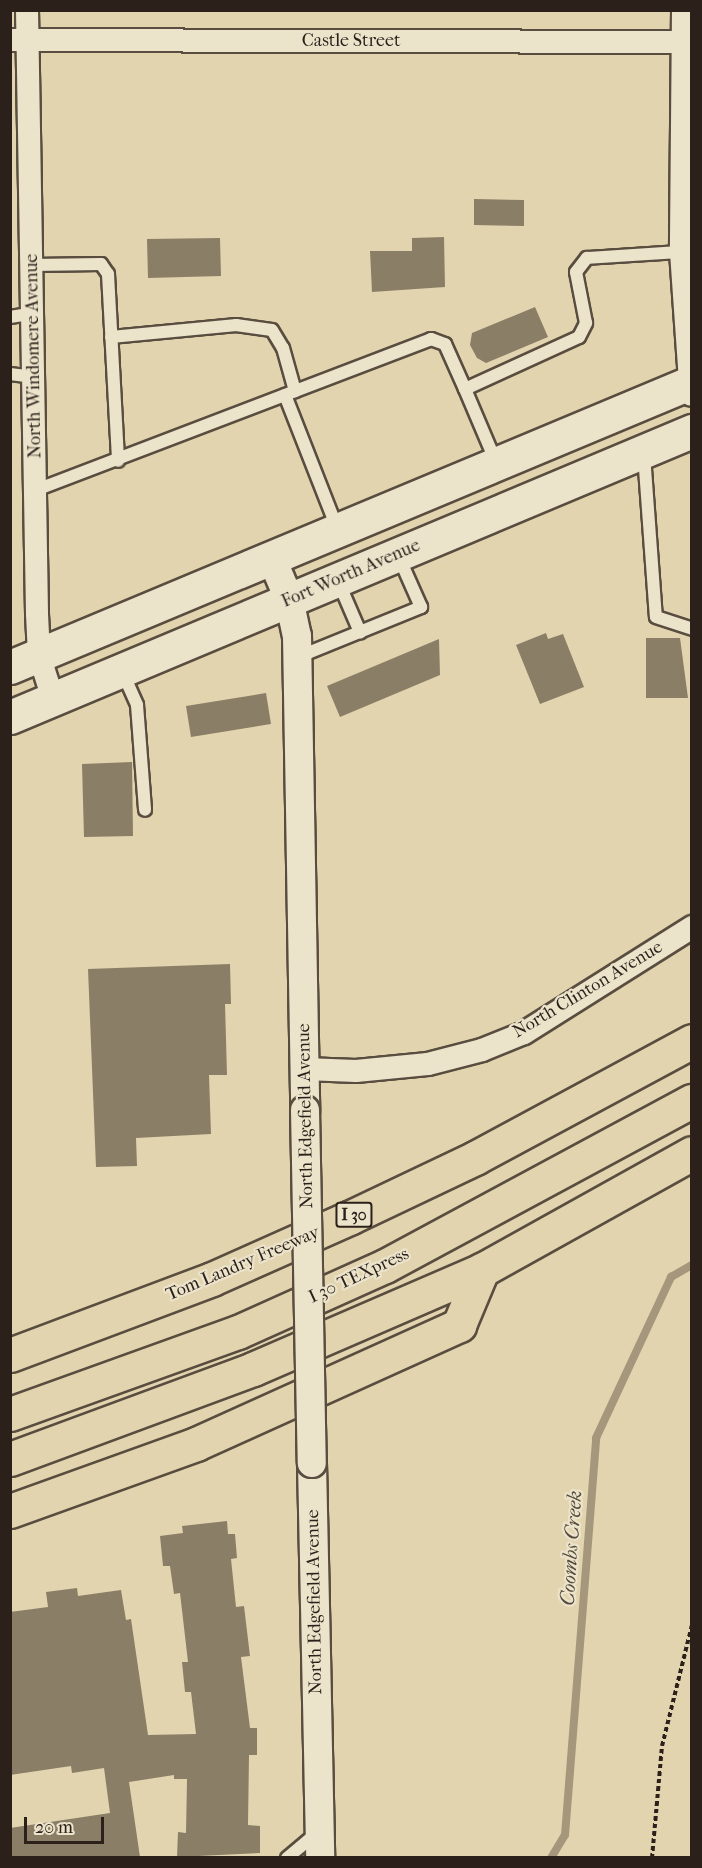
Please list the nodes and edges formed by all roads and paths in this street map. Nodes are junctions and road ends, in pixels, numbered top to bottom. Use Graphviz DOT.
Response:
graph roads {
  1 [pos="27,10"];
  2 [pos="683,10"];
  3 [pos="19,40"];
  4 [pos="688,42"];
  5 [pos="681,252"];
  6 [pos="33,265"];
  7 [pos="34,313"];
  8 [pos="10,317"];
  9 [pos="111,337"];
  10 [pos="10,374"];
  11 [pos="34,376"];
  12 [pos="690,387"];
  13 [pos="465,389"];
  14 [pos="290,393"];
  15 [pos="692,431"];
  16 [pos="644,451"];
  17 [pos="118,461"];
  18 [pos="496,464"];
  19 [pos="36,490"];
  20 [pos="338,531"];
  21 [pos="398,554"];
  22 [pos="272,559"];
  23 [pos="337,580"];
  24 [pos="289,599"];
  25 [pos="692,629"];
  26 [pos="360,632"];
  27 [pos="297,658"];
  28 [pos="25,661"];
  29 [pos="122,670"];
  30 [pos="53,699"];
  31 [pos="10,717"];
  32 [pos="145,810"];
  33 [pos="692,927"];
  34 [pos="689,1041"];
  35 [pos="305,1069"];
  36 [pos="692,1101"];
  37 [pos="692,1153"];
  38 [pos="482,1270"];
  39 [pos="10,1354"];
  40 [pos="10,1414"];
  41 [pos="10,1459"];
  42 [pos="10,1511"];
  43 [pos="692,1625"];
  44 [pos="320,1844"];
  45 [pos="287,1857"];
  46 [pos="652,1857"];
  1 -- 3 [label="street, North Windomere Avenue"];
  2 -- 4 [label="street"];
  3 -- 4 [label="street, Castle Street"];
  3 -- 6 [label="street, North Windomere Avenue"];
  4 -- 5 [label="street"];
  5 -- 12 [label="street"];
  5 -- 13 [label="lane"];
  6 -- 7 [label="street, North Windomere Avenue"];
  6 -- 9 [label="lane"];
  7 -- 8 [label="lane"];
  7 -- 11 [label="street, North Windomere Avenue"];
  9 -- 14 [label="lane"];
  9 -- 17 [label="lane"];
  10 -- 11 [label="lane"];
  11 -- 19 [label="street, North Windomere Avenue"];
  12 -- 18 [label="main road"];
  13 -- 14 [label="lane"];
  13 -- 18 [label="lane"];
  14 -- 17 [label="lane"];
  14 -- 20 [label="lane"];
  15 -- 16 [label="main road, Fort Worth Avenue"];
  16 -- 21 [label="main road, Fort Worth Avenue"];
  16 -- 25 [label="lane"];
  17 -- 19 [label="lane"];
  18 -- 20 [label="main road"];
  19 -- 28 [label="street, North Windomere Avenue"];
  20 -- 22 [label="main road"];
  21 -- 23 [label="main road, Fort Worth Avenue"];
  21 -- 26 [label="lane"];
  22 -- 24 [label="street, North Edgefield Avenue"];
  22 -- 28 [label="main road"];
  23 -- 24 [label="main road, Fort Worth Avenue"];
  23 -- 26 [label="lane"];
  24 -- 27 [label="street, North Edgefield Avenue"];
  24 -- 29 [label="main road, Fort Worth Avenue"];
  26 -- 27 [label="lane"];
  27 -- 35 [label="street, North Edgefield Avenue"];
  28 -- 30 [label="street, North Windomere Avenue"];
  29 -- 30 [label="main road, Fort Worth Avenue"];
  29 -- 32 [label="lane"];
  30 -- 31 [label="main road, Fort Worth Avenue"];
  33 -- 35 [label="street, North Clinton Avenue"];
  34 -- 39 [label="highway, Tom Landry Freeway / I 30"];
  35 -- 44 [label="street, North Edgefield Avenue, bridge"];
  36 -- 40 [label="highway, I 30 TEXpress"];
  37 -- 38 [label="highway"];
  38 -- 41 [label="highway"];
  38 -- 42 [label="highway"];
  43 -- 46 [label="path"];
  44 -- 45 [label="lane"];
}
